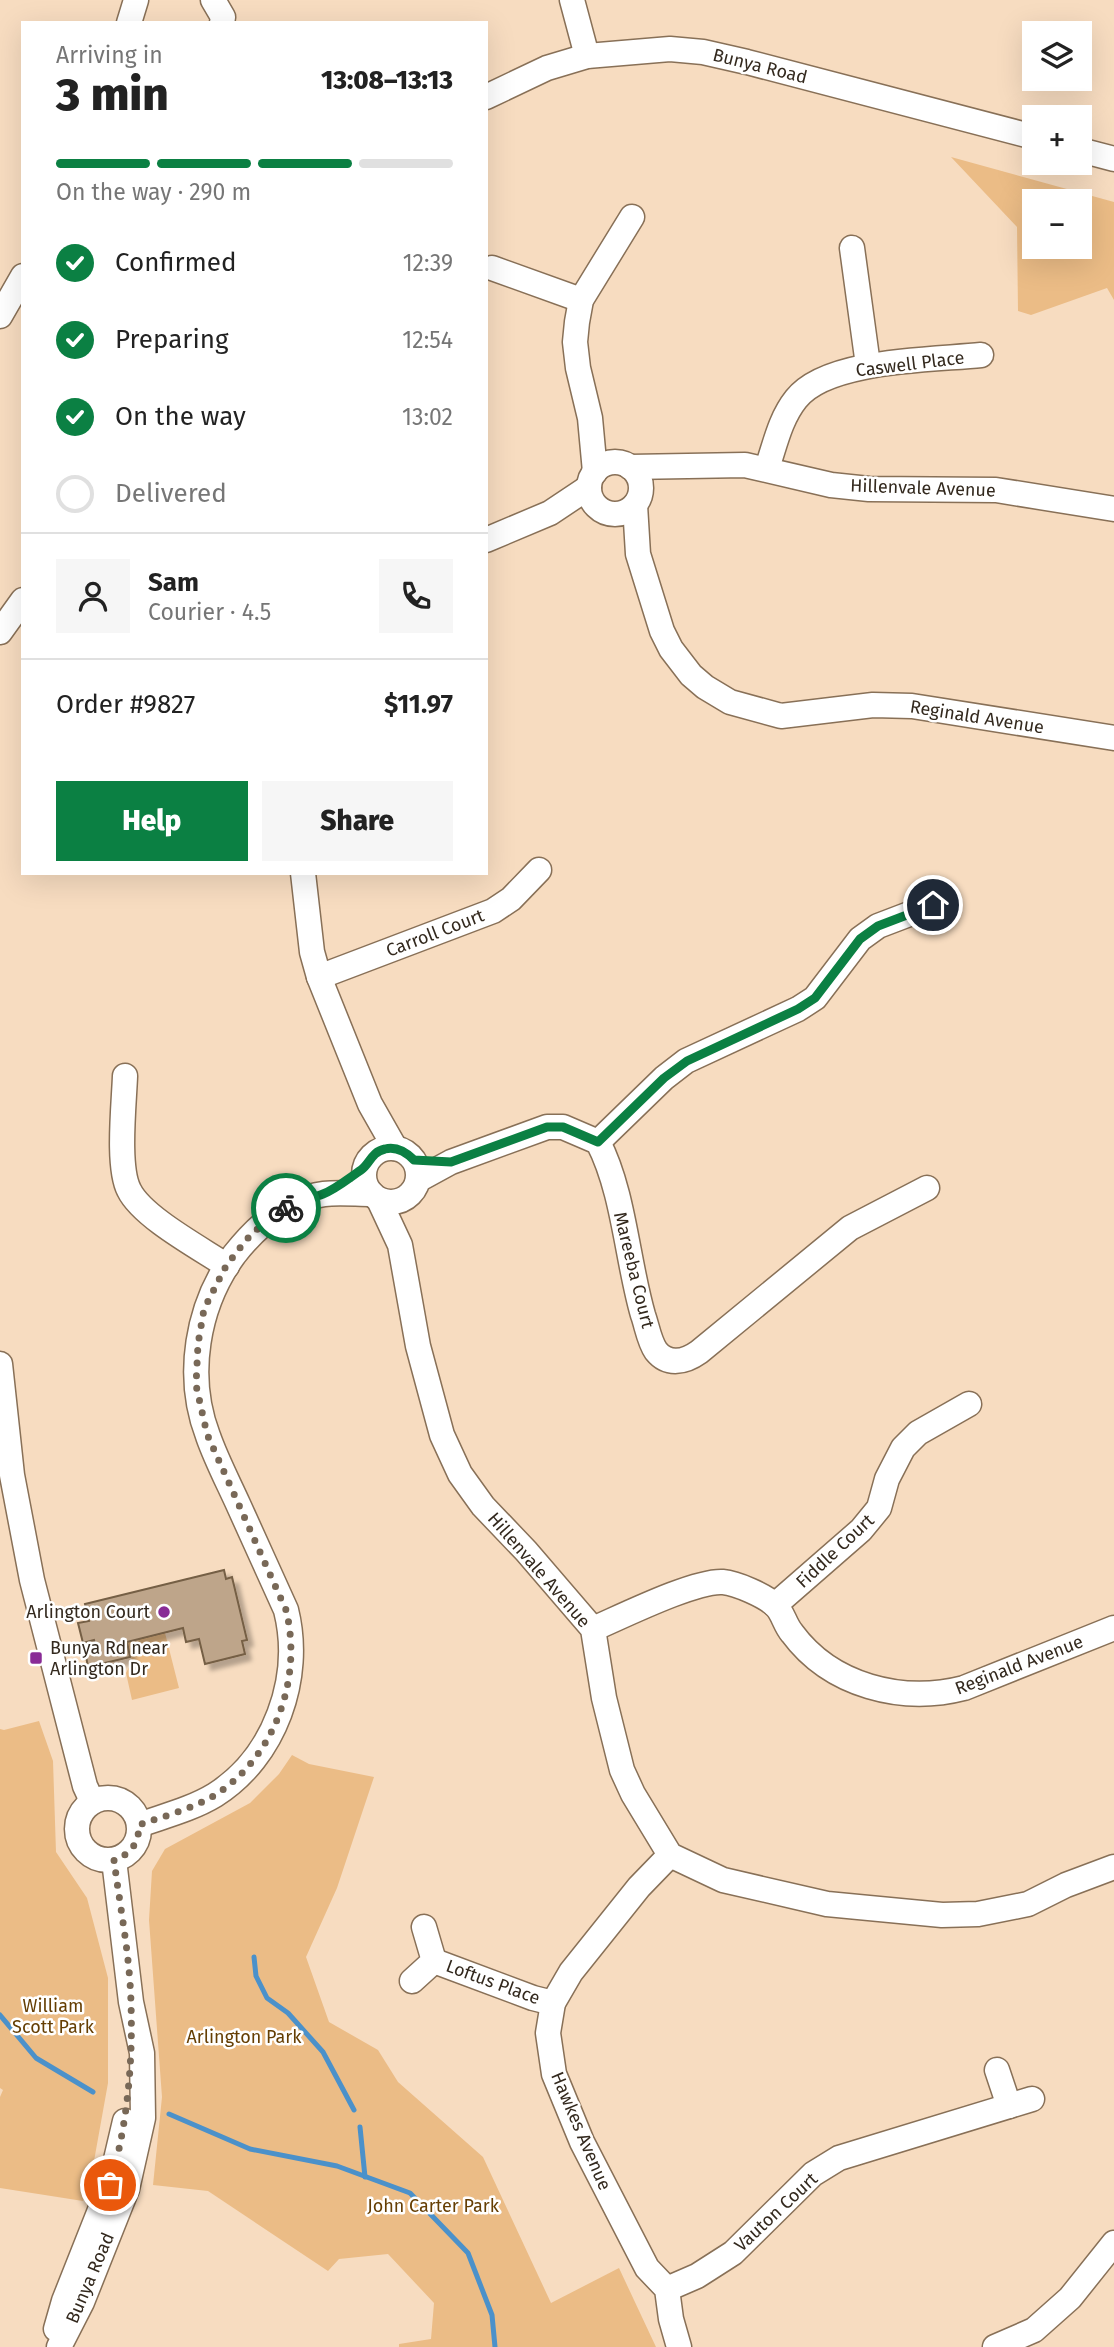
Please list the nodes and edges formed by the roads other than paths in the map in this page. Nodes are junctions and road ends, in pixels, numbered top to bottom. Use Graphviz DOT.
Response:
graph roads {
  1 [pos="136,0"];
  2 [pos="213,0"];
  3 [pos="572,0"];
  4 [pos="130,21"];
  5 [pos="222,21"];
  6 [pos="587,56"];
  7 [pos="488,96"];
  8 [pos="1022,135"];
  9 [pos="1092,153"];
  10 [pos="1114,159"];
  11 [pos="632,217"];
  12 [pos="852,247"];
  13 [pos="492,268"];
  14 [pos="21,279"];
  15 [pos="580,300"];
  16 [pos="0,316"];
  17 [pos="981,355"];
  18 [pos="868,365"];
  19 [pos="767,468"];
  20 [pos="618,480"];
  21 [pos="1114,509"];
  22 [pos="606,511"];
  23 [pos="550,513"];
  24 [pos="488,539"];
  25 [pos="638,554"];
  26 [pos="21,603"];
  27 [pos="0,632"];
  28 [pos="1114,738"];
  29 [pos="539,870"];
  30 [pos="303,875"];
  31 [pos="933,905"];
  32 [pos="319,977"];
  33 [pos="125,1076"];
  34 [pos="598,1142"];
  35 [pos="395,1168"];
  36 [pos="928,1188"];
  37 [pos="324,1194"];
  38 [pos="375,1197"];
  39 [pos="400,1245"];
  40 [pos="226,1266"];
  41 [pos="0,1364"];
  42 [pos="969,1404"];
  43 [pos="4,1446"];
  44 [pos="775,1605"];
  45 [pos="1114,1628"];
  46 [pos="593,1629"];
  47 [pos="92,1801"];
  48 [pos="139,1825"];
  49 [pos="670,1855"];
  50 [pos="114,1860"];
  51 [pos="1114,1867"];
  52 [pos="424,1927"];
  53 [pos="433,1961"];
  54 [pos="412,1981"];
  55 [pos="131,2002"];
  56 [pos="553,2003"];
  57 [pos="996,2070"];
  58 [pos="1114,2243"];
  59 [pos="667,2289"];
  60 [pos="50,2347"];
  61 [pos="59,2347"];
  62 [pos="679,2347"];
  63 [pos="995,2347"];
  1 -- 4 [label="street"];
  2 -- 5 [label="street"];
  3 -- 6 [label="street"];
  6 -- 7 [label="street, Bunya Road"];
  6 -- 8 [label="street, Bunya Road"];
  9 -- 10 [label="street"];
  11 -- 15 [label="street"];
  12 -- 18 [label="street"];
  13 -- 15 [label="street"];
  14 -- 16 [label="street"];
  15 -- 20 [label="street, Reginald Avenue"];
  17 -- 18 [label="street, Caswell Place"];
  18 -- 19 [label="street, Caswell Place"];
  19 -- 20 [label="street, Hillenvale Avenue"];
  19 -- 21 [label="street, Hillenvale Avenue"];
  20 -- 22 [label="street, Reginald Avenue"];
  20 -- 22 [label="street, Hillenvale Avenue"];
  20 -- 23 [label="street, Hillenvale Avenue"];
  20 -- 25 [label="street, Reginald Avenue"];
  22 -- 23 [label="street, Hillenvale Avenue"];
  22 -- 25 [label="street, Reginald Avenue"];
  23 -- 24 [label="street, Hillenvale Avenue"];
  25 -- 28 [label="street, Reginald Avenue"];
  26 -- 27 [label="street"];
  29 -- 32 [label="street, Carroll Court"];
  30 -- 32 [label="street"];
  31 -- 34 [label="street"];
  32 -- 35 [label="street"];
  33 -- 40 [label="street"];
  34 -- 35 [label="street"];
  34 -- 36 [label="street, Mareeba Court"];
  35 -- 37 [label="street"];
  35 -- 38 [label="street, Hillenvale Avenue"];
  35 -- 38 [label="street"];
  35 -- 39 [label="street, Hillenvale Avenue"];
  37 -- 38 [label="street"];
  37 -- 40 [label="street"];
  38 -- 39 [label="street, Hillenvale Avenue"];
  39 -- 46 [label="street, Hillenvale Avenue"];
  40 -- 48 [label="street"];
  41 -- 43 [label="street"];
  42 -- 44 [label="street, Fiddle Court"];
  43 -- 47 [label="street"];
  44 -- 45 [label="street, Reginald Avenue"];
  44 -- 46 [label="street"];
  46 -- 49 [label="street, Hillenvale Avenue"];
  47 -- 48 [label="street"];
  47 -- 50 [label="street"];
  48 -- 50 [label="street"];
  49 -- 51 [label="street"];
  49 -- 56 [label="street, Hawkes Avenue"];
  50 -- 55 [label="street, Bunya Road"];
  52 -- 53 [label="street, Loftus Place"];
  53 -- 54 [label="street, Loftus Place"];
  53 -- 56 [label="street, Loftus Place"];
  55 -- 60 [label="street, Bunya Road"];
  55 -- 61 [label="street, Bunya Road"];
  56 -- 59 [label="street, Hawkes Avenue"];
  57 -- 59 [label="street, Vauton Court"];
  58 -- 63 [label="street"];
  59 -- 62 [label="street"];
}
